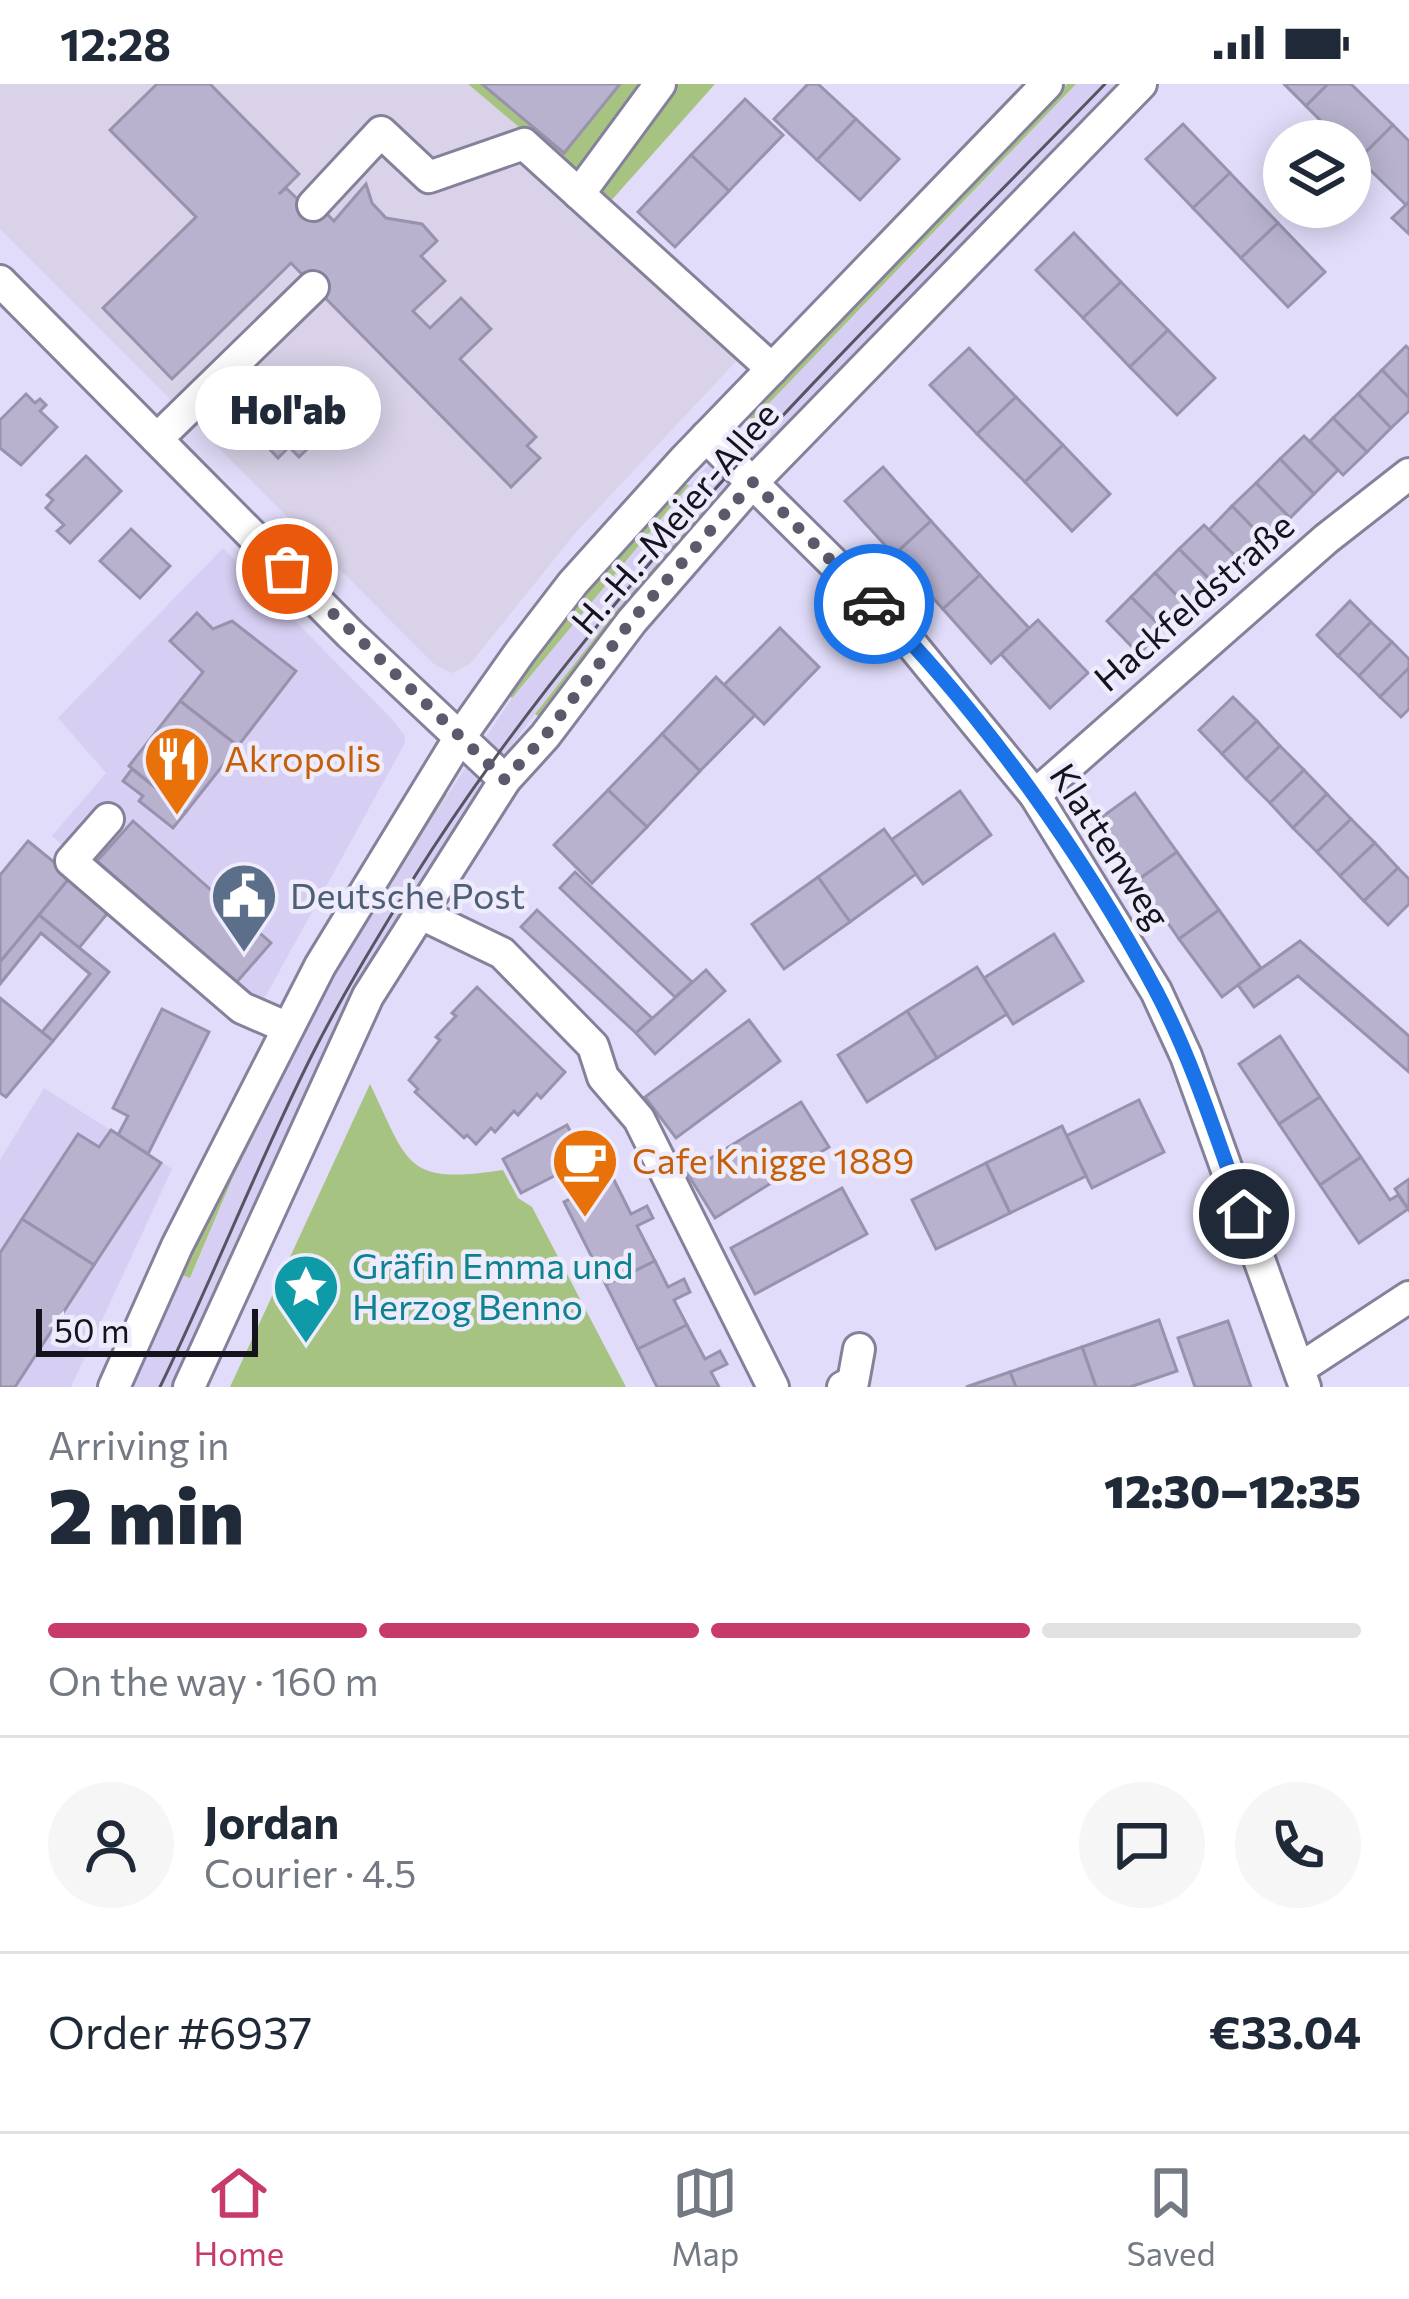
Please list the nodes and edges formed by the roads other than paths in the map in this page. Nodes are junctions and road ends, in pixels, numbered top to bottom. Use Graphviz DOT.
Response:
graph roads {
  1 [pos="660,84"];
  2 [pos="1047,84"];
  3 [pos="1142,84"];
  4 [pos="579,194"];
  5 [pos="313,206"];
  6 [pos="0,281"];
  7 [pos="313,287"];
  8 [pos="772,369"];
  9 [pos="706,437"];
  10 [pos="157,439"];
  11 [pos="1409,474"];
  12 [pos="753,482"];
  13 [pos="460,737"];
  14 [pos="505,780"];
  15 [pos="1036,796"];
  16 [pos="108,819"];
  17 [pos="419,913"];
  18 [pos="288,1028"];
  19 [pos="1409,1298"];
  20 [pos="859,1349"];
  21 [pos="1302,1378"];
  22 [pos="114,1387"];
  23 [pos="189,1387"];
  24 [pos="773,1387"];
  25 [pos="844,1387"];
  1 -- 4 [label="street"];
  2 -- 8 [label="street, H.-H.-Meier-Allee"];
  3 -- 12 [label="street, H.-H.-Meier-Allee"];
  4 -- 5 [label="street"];
  4 -- 8 [label="street"];
  6 -- 10 [label="street"];
  7 -- 10 [label="street"];
  8 -- 9 [label="street, H.-H.-Meier-Allee"];
  9 -- 12 [label="street, Klattenweg"];
  9 -- 13 [label="street, H.-H.-Meier-Allee"];
  10 -- 13 [label="street"];
  11 -- 15 [label="street, Hackfeldstraße"];
  12 -- 14 [label="street, H.-H.-Meier-Allee"];
  12 -- 15 [label="street, Klattenweg"];
  13 -- 14 [label="street"];
  13 -- 18 [label="street, H.-H.-Meier-Allee"];
  14 -- 17 [label="street, H.-H.-Meier-Allee"];
  15 -- 21 [label="street, Klattenweg"];
  16 -- 18 [label="street"];
  17 -- 23 [label="street, H.-H.-Meier-Allee"];
  17 -- 24 [label="street"];
  18 -- 22 [label="street, H.-H.-Meier-Allee"];
  19 -- 21 [label="street"];
  20 -- 25 [label="street"];
}
